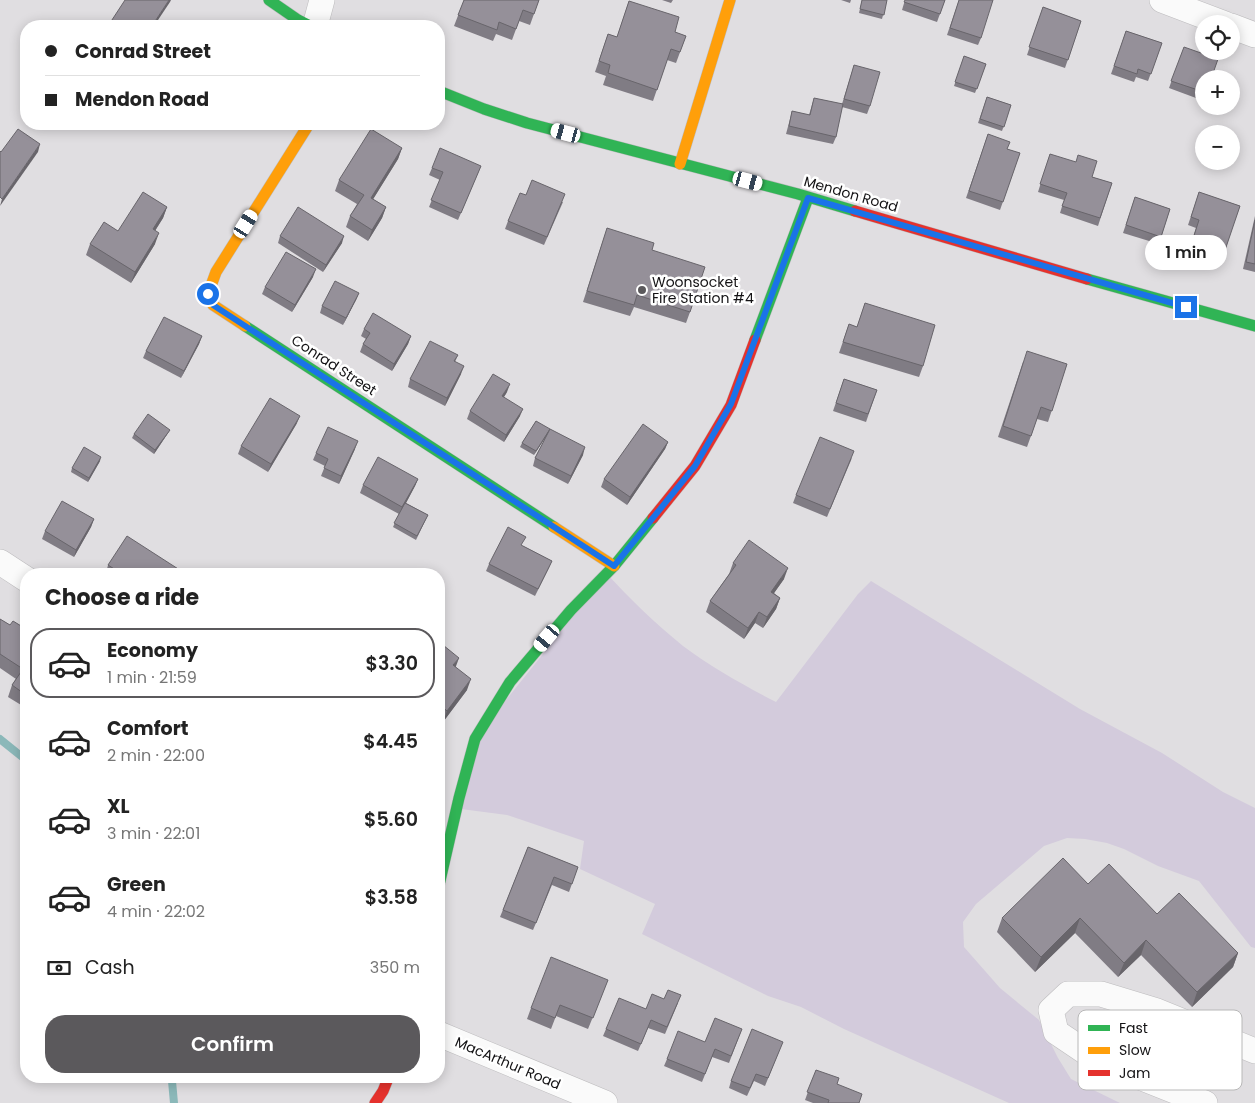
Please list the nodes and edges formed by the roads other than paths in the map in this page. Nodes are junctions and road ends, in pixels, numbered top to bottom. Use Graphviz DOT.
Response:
graph roads {
  1 [pos="269,0"];
  2 [pos="322,0"];
  3 [pos="730,0"];
  4 [pos="1162,0"];
  5 [pos="1201,15"];
  6 [pos="298,20"];
  7 [pos="317,20"];
  8 [pos="1240,29"];
  9 [pos="1255,35"];
  10 [pos="445,94"];
  11 [pos="305,130"];
  12 [pos="680,164"];
  13 [pos="808,198"];
  14 [pos="1255,326"];
  15 [pos="0,562"];
  16 [pos="614,566"];
  17 [pos="20,575"];
  18 [pos="445,846"];
  19 [pos="1157,1010"];
  20 [pos="445,1036"];
  21 [pos="1242,1046"];
  22 [pos="1078,1047"];
  23 [pos="1255,1051"];
  24 [pos="386,1083"];
  25 [pos="1172,1090"];
  26 [pos="375,1103"];
  27 [pos="605,1103"];
  28 [pos="1205,1103"];
  1 -- 6 [label="street"];
  2 -- 7 [label="street"];
  3 -- 12 [label="street"];
  4 -- 5 [label="street"];
  8 -- 9 [label="street"];
  10 -- 12 [label="street, Mendon Road"];
  11 -- 16 [label="street, Conrad Street"];
  12 -- 13 [label="street, Mendon Road"];
  13 -- 14 [label="street, Mendon Road"];
  13 -- 16 [label="street"];
  15 -- 17 [label="street"];
  16 -- 18 [label="street"];
  19 -- 22 [label="street"];
  20 -- 27 [label="street, MacArthur Road"];
  21 -- 23 [label="street"];
  24 -- 26 [label="street"];
  25 -- 28 [label="street"];
}
